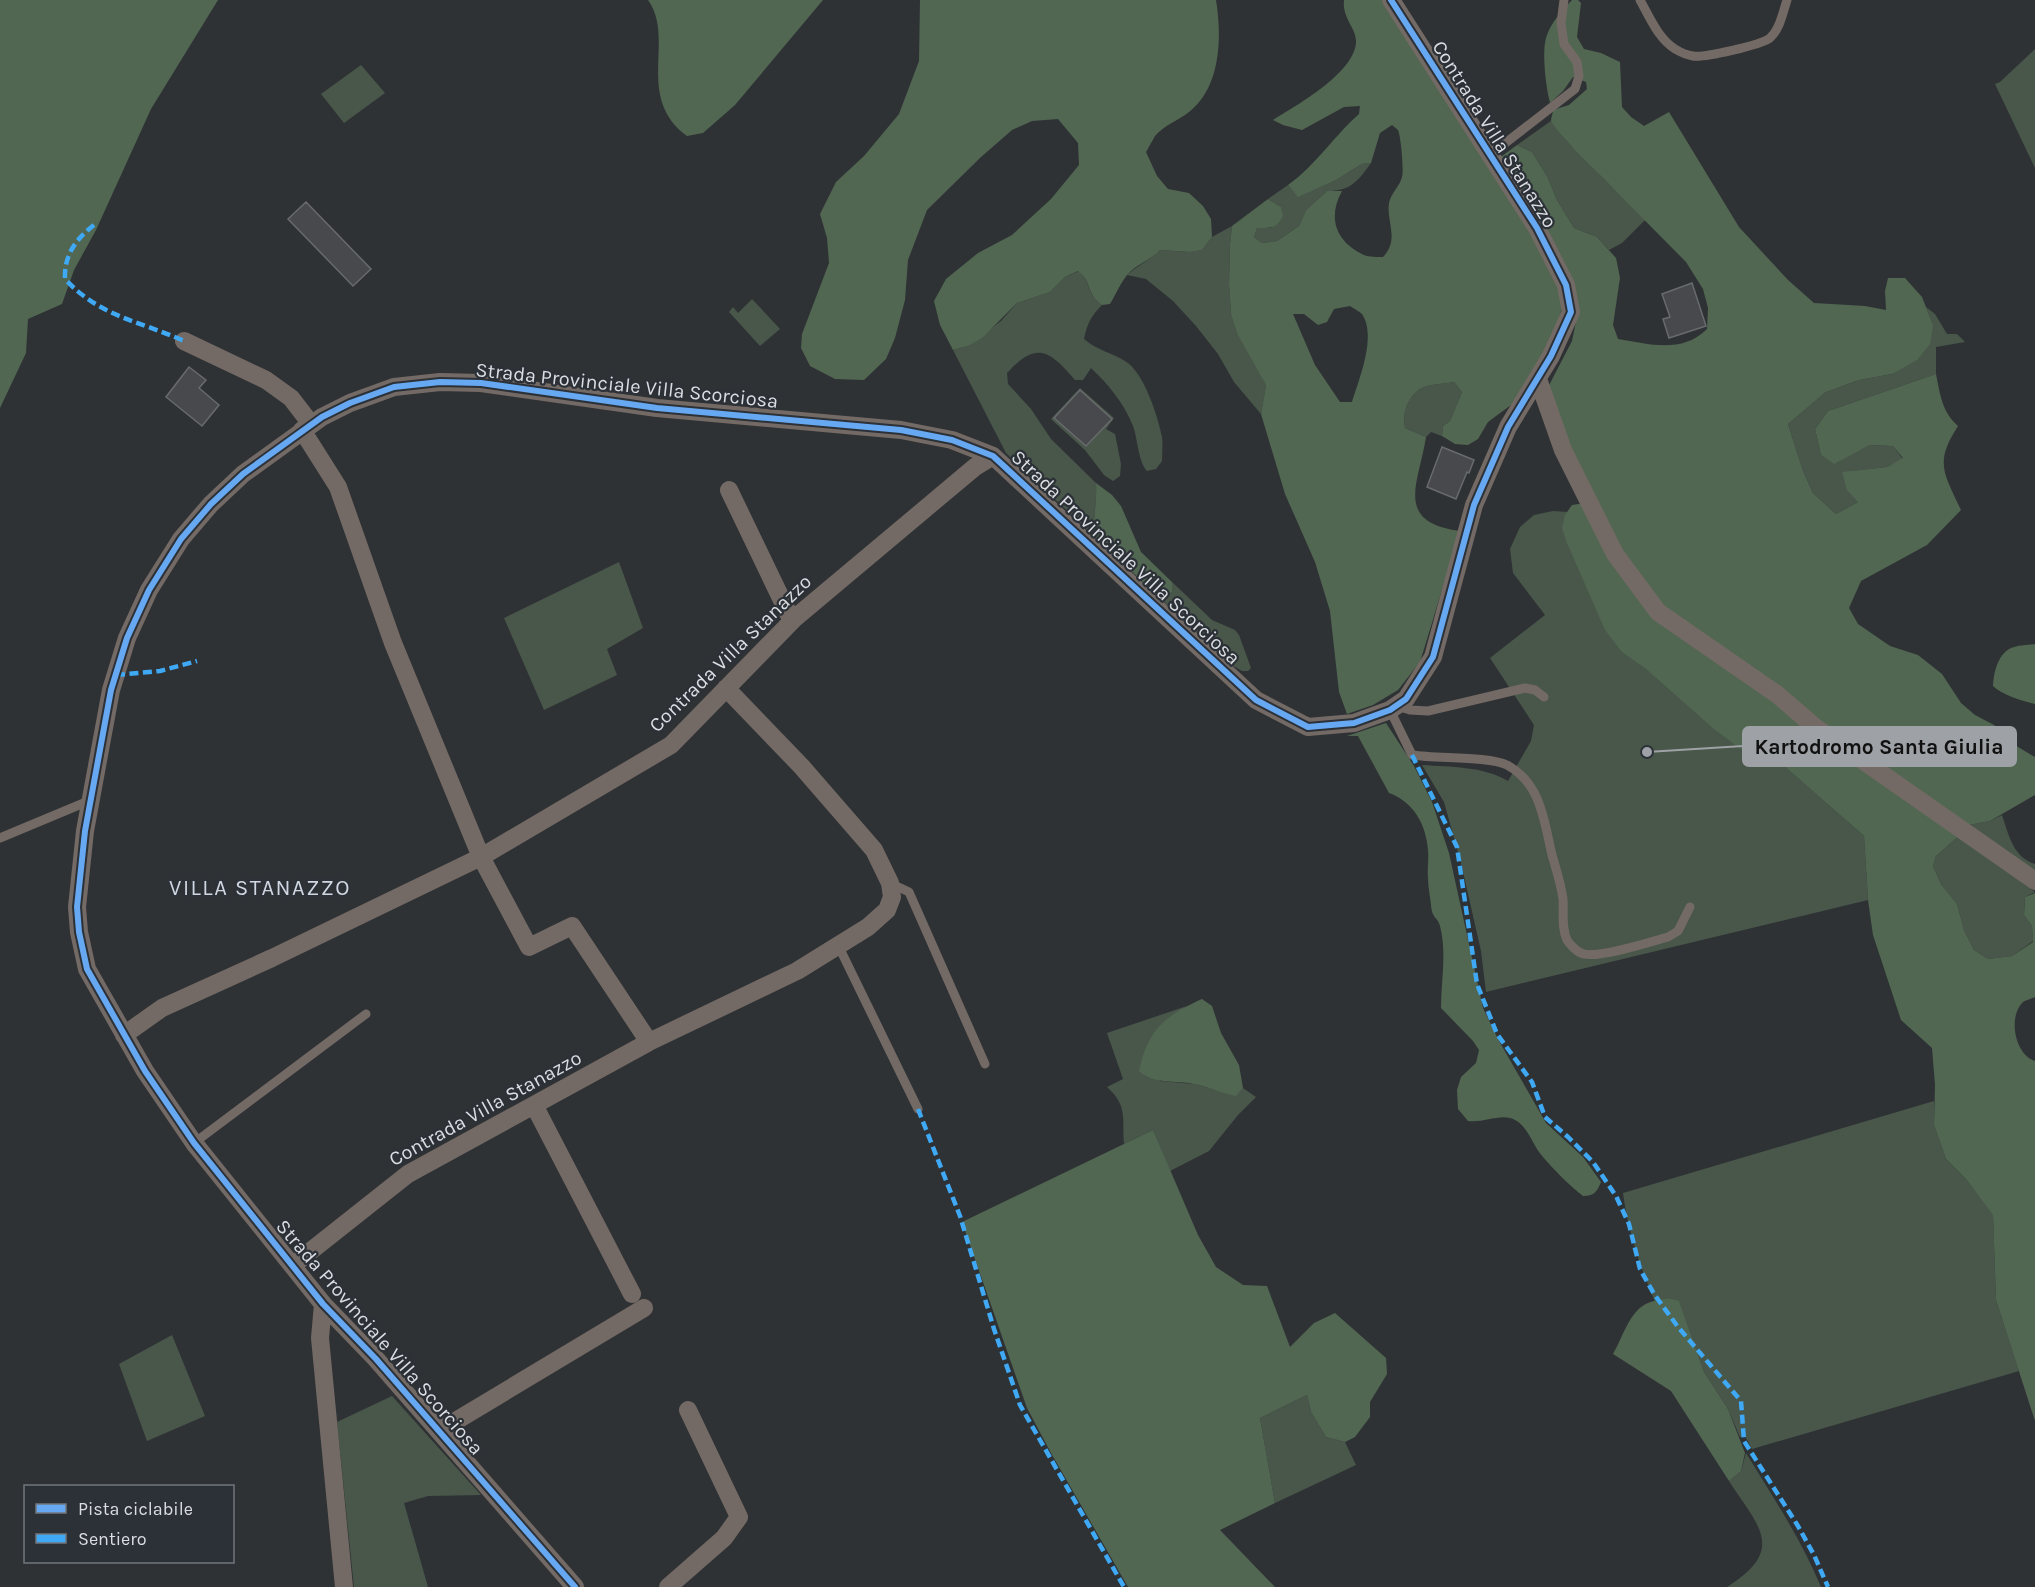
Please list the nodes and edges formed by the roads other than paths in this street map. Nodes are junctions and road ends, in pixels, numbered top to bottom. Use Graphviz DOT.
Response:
graph roads {
  1 [pos="1391,0"];
  2 [pos="1564,0"];
  3 [pos="1640,0"];
  4 [pos="1788,0"];
  5 [pos="1490,155"];
  6 [pos="184,341"];
  7 [pos="1538,379"];
  8 [pos="306,427"];
  9 [pos="993,456"];
  10 [pos="729,490"];
  11 [pos="792,621"];
  12 [pos="726,688"];
  13 [pos="1544,697"];
  14 [pos="1393,708"];
  15 [pos="91,800"];
  16 [pos="0,838"];
  17 [pos="481,857"];
  18 [pos="2035,881"];
  19 [pos="890,883"];
  20 [pos="1690,908"];
  21 [pos="838,945"];
  22 [pos="366,1014"];
  23 [pos="124,1035"];
  24 [pos="649,1042"];
  25 [pos="985,1064"];
  26 [pos="534,1105"];
  27 [pos="918,1109"];
  28 [pos="194,1143"];
  29 [pos="292,1265"];
  30 [pos="323,1304"];
  31 [pos="688,1410"];
  32 [pos="439,1431"];
  33 [pos="344,1587"];
  34 [pos="575,1587"];
  35 [pos="668,1587"];
  1 -- 5 [label="street, Contrada Villa Stanazzo"];
  2 -- 5 [label="lane"];
  3 -- 4 [label="lane"];
  5 -- 7 [label="street, Contrada Villa Stanazzo"];
  6 -- 8 [label="street"];
  7 -- 14 [label="street, Contrada Villa Stanazzo"];
  7 -- 18 [label="street"];
  8 -- 9 [label="street, Strada Provinciale Villa Scorciosa"];
  8 -- 15 [label="street, Strada Provinciale Villa Scorciosa"];
  8 -- 17 [label="street"];
  9 -- 11 [label="street, Contrada Villa Stanazzo"];
  9 -- 14 [label="street, Strada Provinciale Villa Scorciosa"];
  10 -- 11 [label="street"];
  11 -- 12 [label="street, Contrada Villa Stanazzo"];
  12 -- 17 [label="street, Contrada Villa Stanazzo"];
  12 -- 19 [label="street"];
  13 -- 14 [label="lane"];
  14 -- 20 [label="lane"];
  15 -- 16 [label="lane"];
  15 -- 23 [label="street, Strada Provinciale Villa Scorciosa"];
  17 -- 23 [label="street, Contrada Villa Stanazzo"];
  17 -- 24 [label="street"];
  19 -- 21 [label="street, Contrada Villa Stanazzo"];
  19 -- 25 [label="lane"];
  21 -- 24 [label="street, Contrada Villa Stanazzo"];
  21 -- 27 [label="lane"];
  22 -- 28 [label="lane"];
  23 -- 28 [label="street, Strada Provinciale Villa Scorciosa"];
  24 -- 26 [label="street, Contrada Villa Stanazzo"];
  26 -- 29 [label="street, Contrada Villa Stanazzo"];
  26 -- 32 [label="street"];
  28 -- 29 [label="street, Strada Provinciale Villa Scorciosa"];
  29 -- 30 [label="street, Strada Provinciale Villa Scorciosa"];
  30 -- 32 [label="street, Strada Provinciale Villa Scorciosa"];
  30 -- 33 [label="street"];
  31 -- 35 [label="street"];
  32 -- 34 [label="street, Strada Provinciale Villa Scorciosa"];
}
